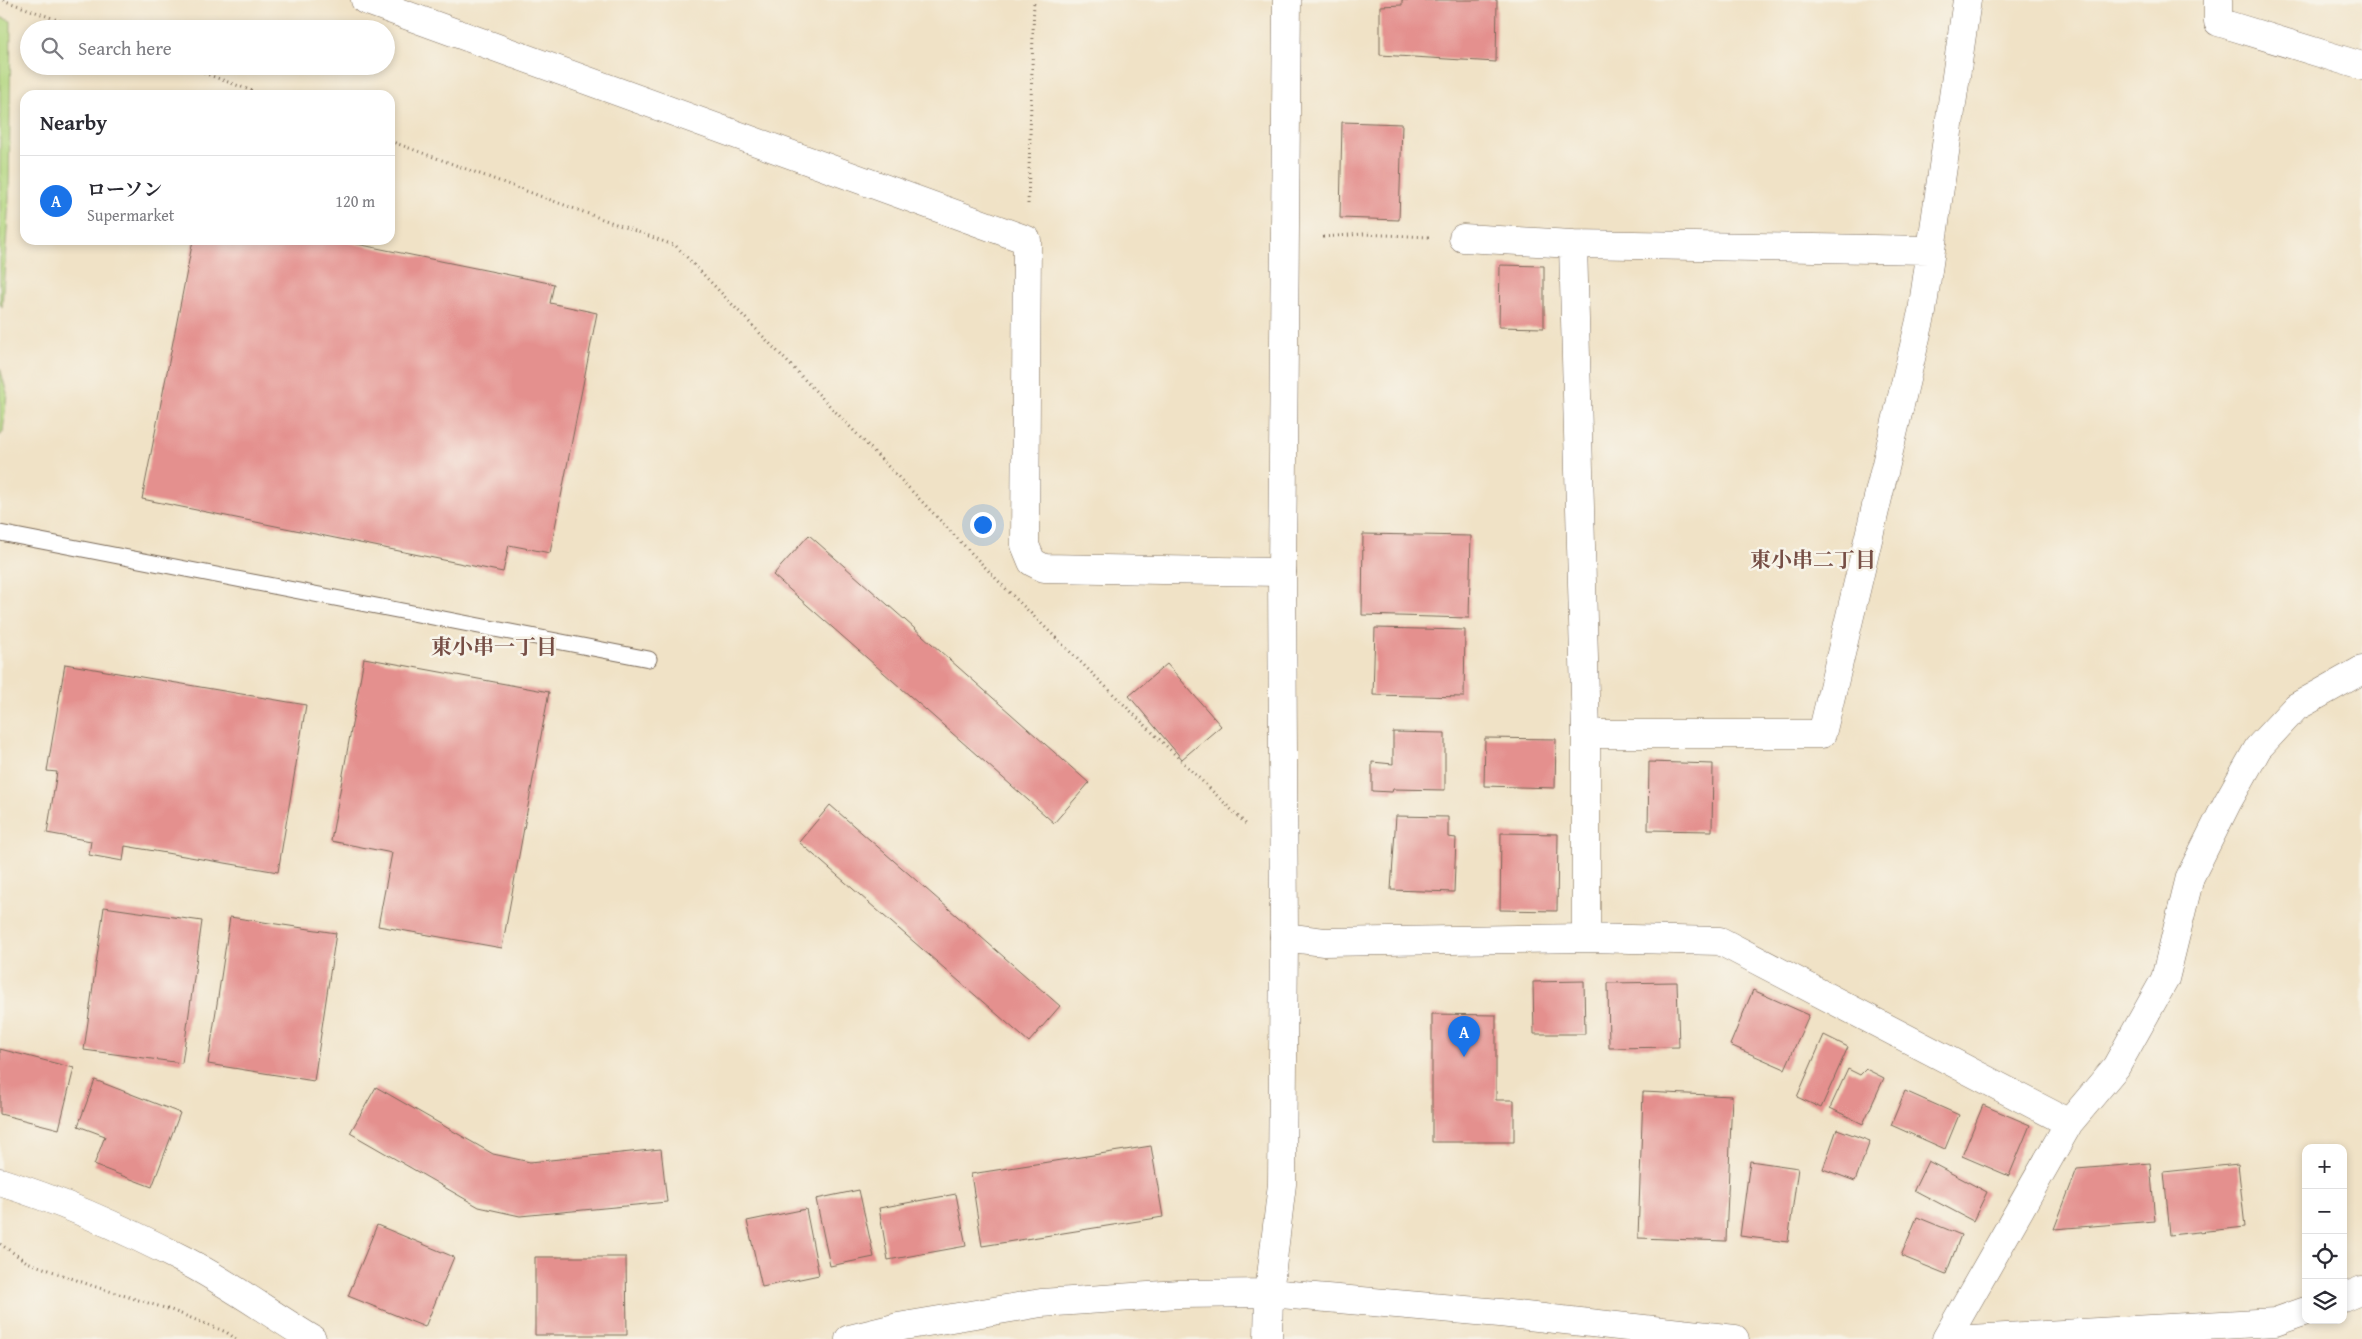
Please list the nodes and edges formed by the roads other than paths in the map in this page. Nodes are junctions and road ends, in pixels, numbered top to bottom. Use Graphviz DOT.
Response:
graph roads {
  1 [pos="365,0"];
  2 [pos="1287,0"];
  3 [pos="1967,0"];
  4 [pos="2218,0"];
  5 [pos="2362,66"];
  6 [pos="1463,238"];
  7 [pos="1573,244"];
  8 [pos="1929,250"];
  9 [pos="0,533"];
  10 [pos="1282,572"];
  11 [pos="649,659"];
  12 [pos="2362,670"];
  13 [pos="1586,734"];
  14 [pos="1284,937"];
  15 [pos="1586,938"];
  16 [pos="2070,1123"];
  17 [pos="0,1182"];
  18 [pos="2362,1290"];
  19 [pos="1269,1293"];
  20 [pos="2347,1296"];
  21 [pos="2302,1312"];
  22 [pos="2067,1336"];
  23 [pos="312,1339"];
  24 [pos="849,1339"];
  25 [pos="1268,1339"];
  26 [pos="1736,1339"];
  27 [pos="1946,1339"];
  28 [pos="1971,1339"];
  1 -- 10 [label="street"];
  2 -- 10 [label="street"];
  3 -- 8 [label="street"];
  4 -- 5 [label="street"];
  6 -- 7 [label="street"];
  7 -- 8 [label="street"];
  7 -- 13 [label="street"];
  8 -- 13 [label="street"];
  9 -- 11 [label="lane"];
  10 -- 14 [label="street"];
  12 -- 16 [label="street"];
  13 -- 15 [label="street"];
  14 -- 15 [label="street"];
  14 -- 19 [label="street"];
  15 -- 16 [label="street"];
  16 -- 27 [label="street"];
  17 -- 23 [label="street"];
  18 -- 20 [label="street"];
  19 -- 24 [label="street"];
  19 -- 25 [label="street"];
  19 -- 26 [label="street"];
  21 -- 22 [label="street"];
  22 -- 28 [label="street"];
}
